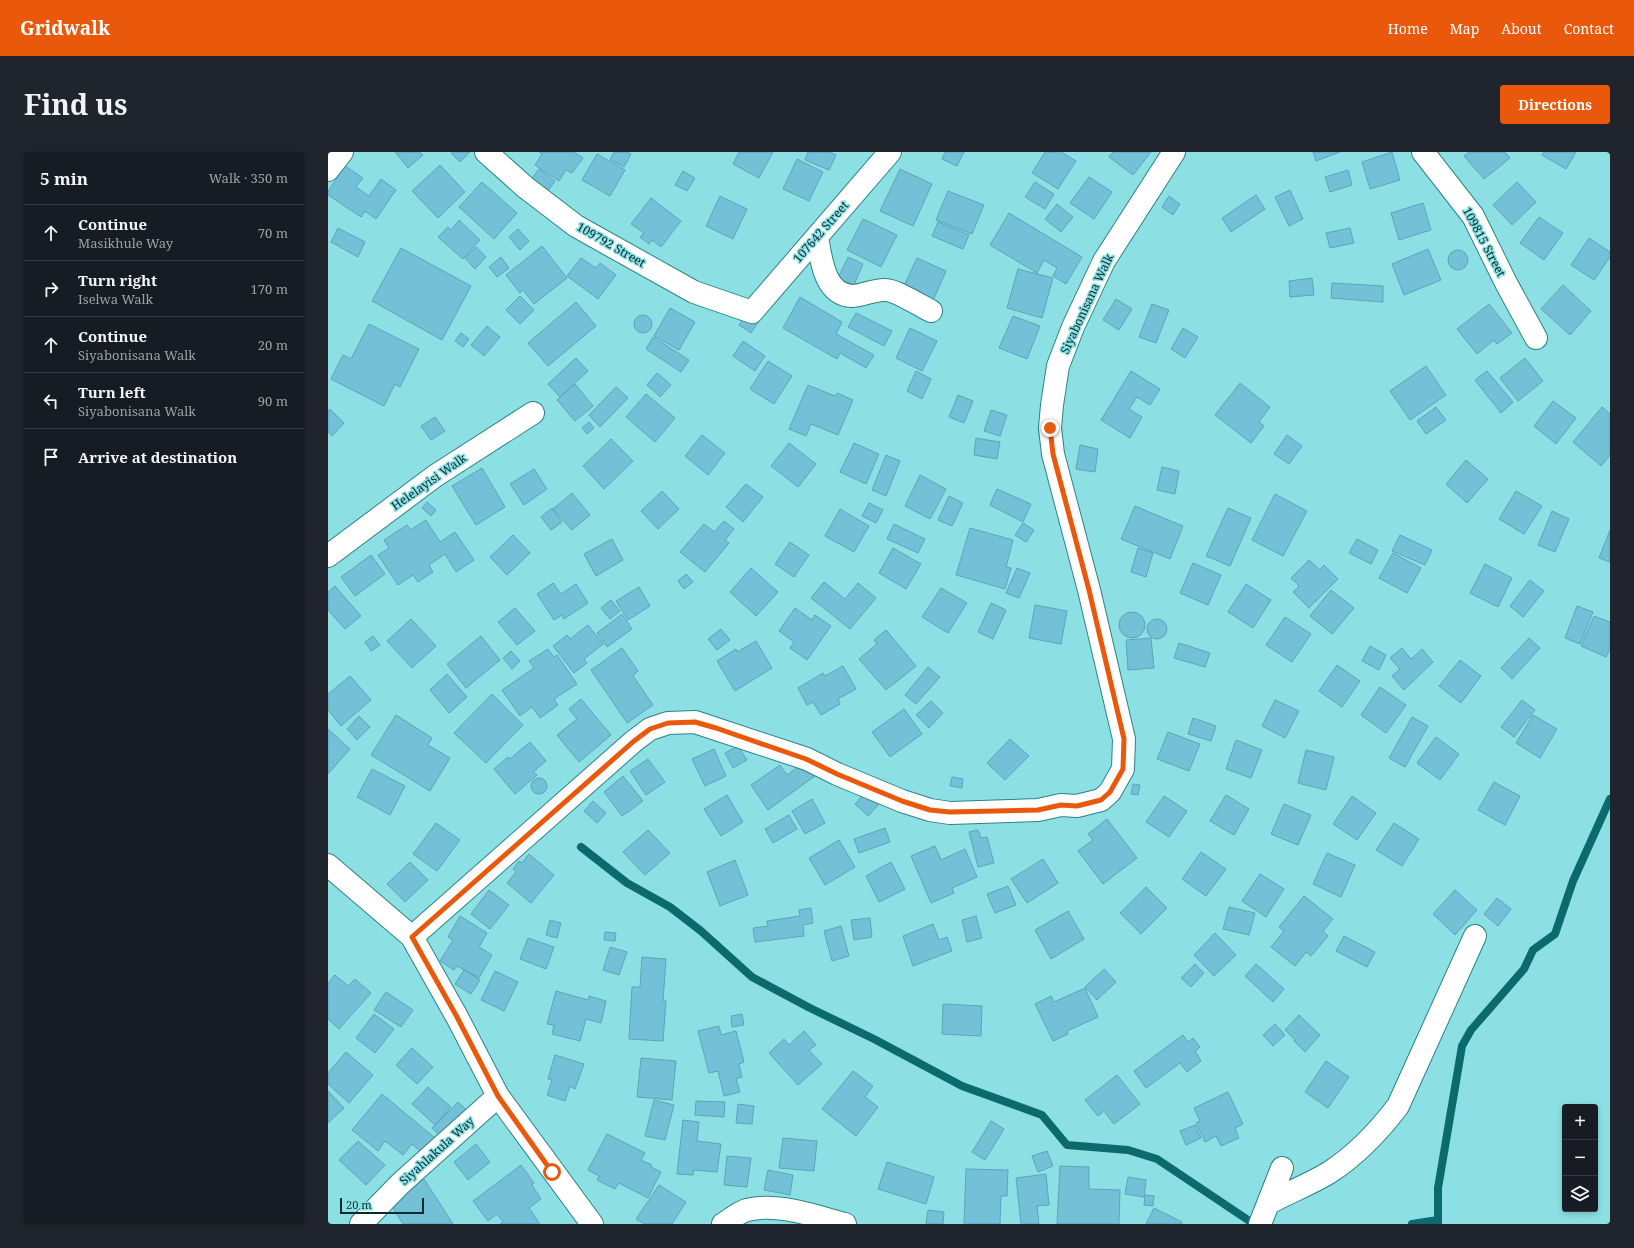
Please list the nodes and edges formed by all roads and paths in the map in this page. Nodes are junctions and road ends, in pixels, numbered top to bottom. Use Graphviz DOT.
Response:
graph roads {
  1 [pos="342,152"];
  2 [pos="486,152"];
  3 [pos="1174,152"];
  4 [pos="1423,152"];
  5 [pos="884,154"];
  6 [pos="328,170"];
  7 [pos="817,237"];
  8 [pos="931,310"];
  9 [pos="752,312"];
  10 [pos="1536,338"];
  11 [pos="533,413"];
  12 [pos="328,556"];
  13 [pos="328,865"];
  14 [pos="1475,936"];
  15 [pos="412,937"];
  16 [pos="498,1096"];
  17 [pos="1282,1168"];
  18 [pos="1269,1202"];
  19 [pos="361,1224"];
  20 [pos="592,1224"];
  21 [pos="722,1224"];
  22 [pos="845,1224"];
  23 [pos="1260,1224"];
  1 -- 6 [label="street"];
  2 -- 9 [label="street, 109792 Street"];
  3 -- 15 [label="street, Siyabonisana Walk"];
  4 -- 10 [label="street, 109815 Street"];
  5 -- 7 [label="street, 107642 Street"];
  7 -- 8 [label="street"];
  7 -- 9 [label="street, 107642 Street"];
  11 -- 12 [label="street, Helelayisi Walk"];
  13 -- 15 [label="street"];
  14 -- 18 [label="street"];
  15 -- 16 [label="street"];
  16 -- 19 [label="street, Siyahlakula Way"];
  16 -- 20 [label="street"];
  17 -- 18 [label="street"];
  18 -- 23 [label="street"];
  21 -- 22 [label="street"];
}
